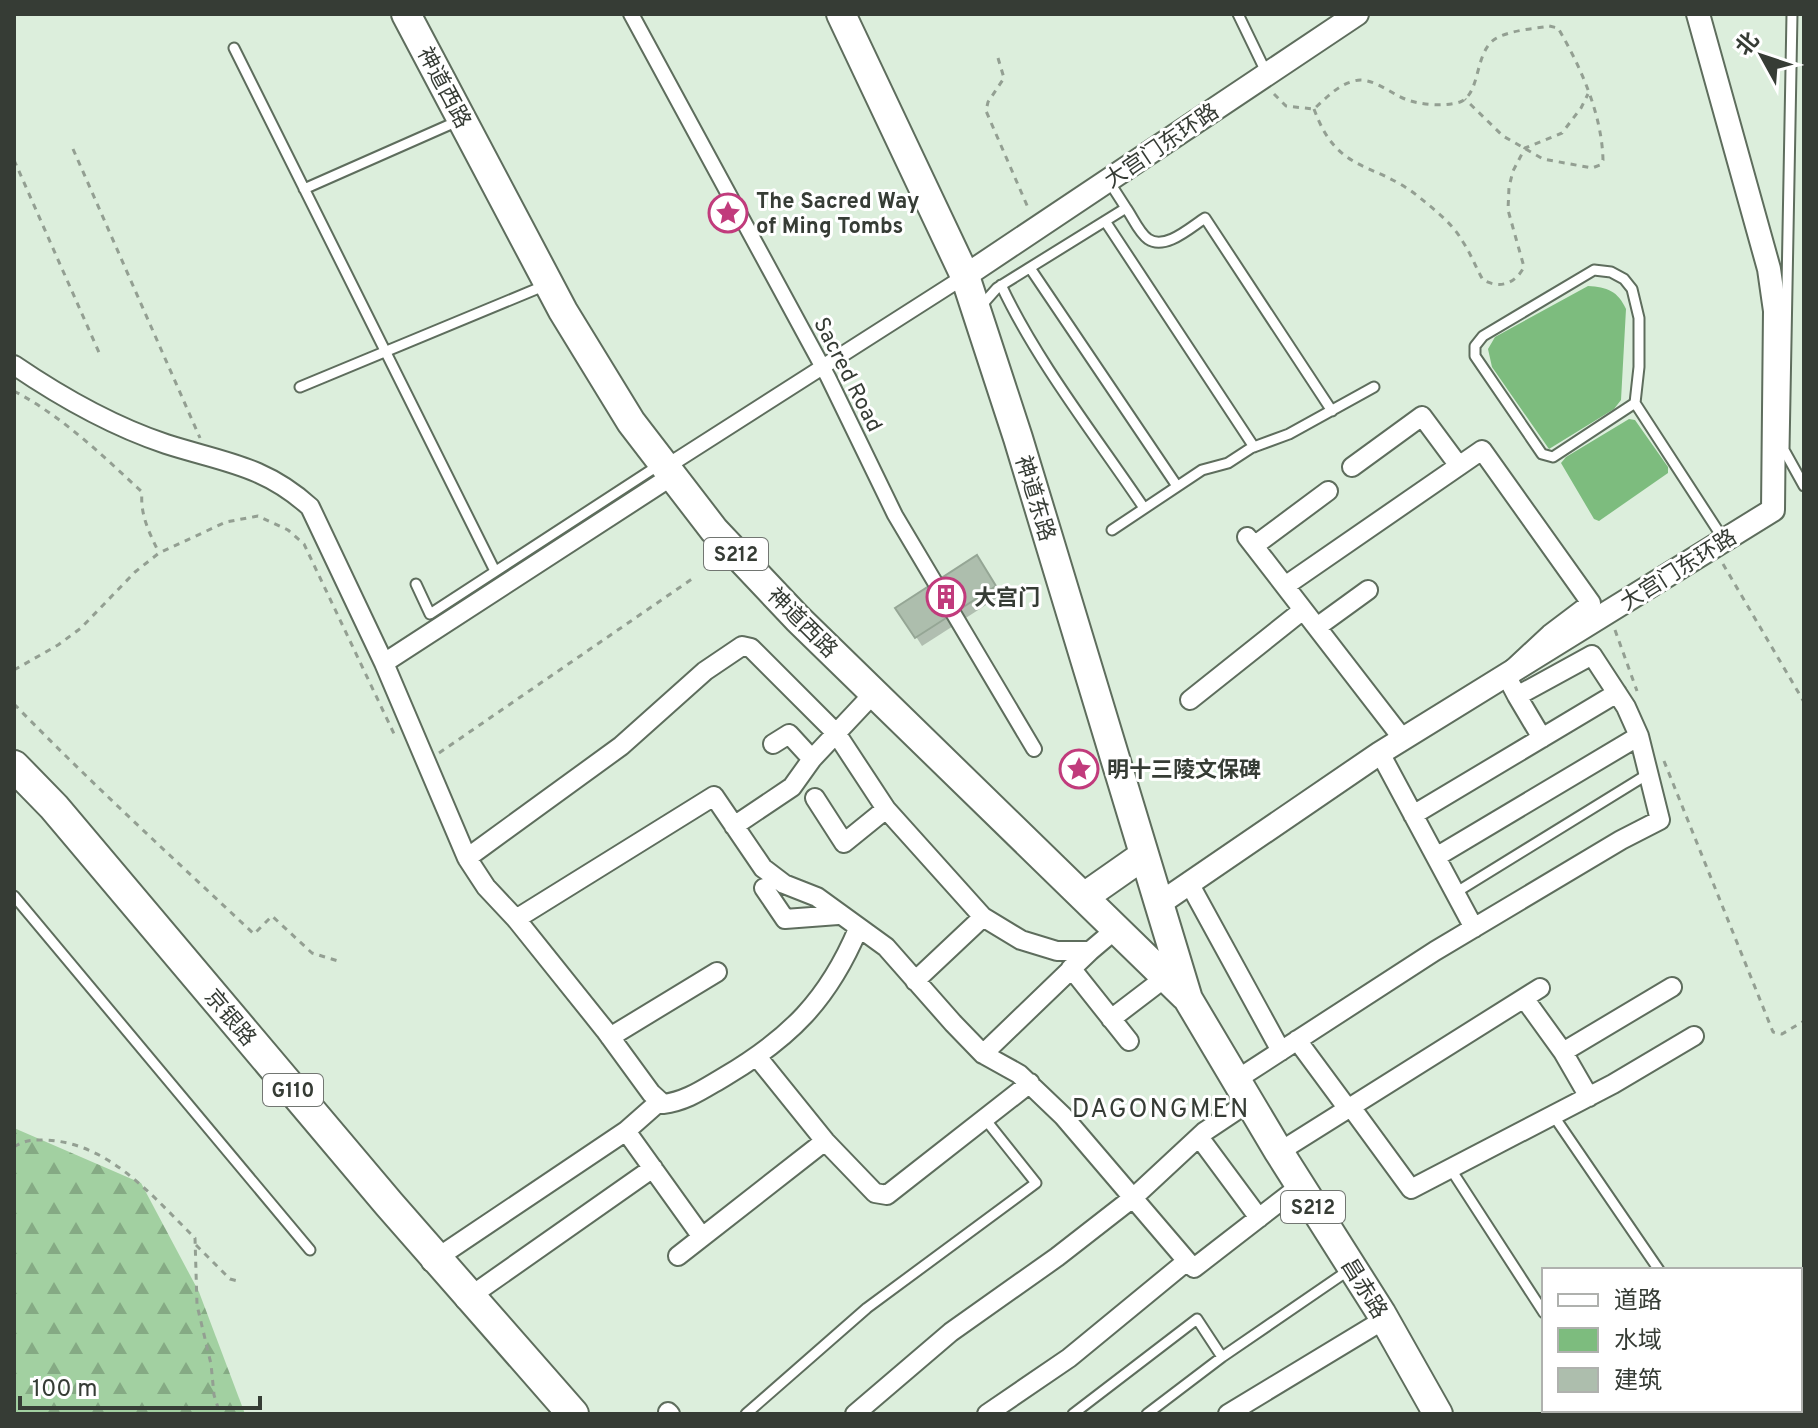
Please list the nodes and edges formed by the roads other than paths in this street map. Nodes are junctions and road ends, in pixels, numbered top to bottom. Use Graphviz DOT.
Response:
graph roads {
  1 [pos="406,14"];
  2 [pos="631,14"];
  3 [pos="841,14"];
  4 [pos="1238,14"];
  5 [pos="1357,14"];
  6 [pos="1698,14"];
  7 [pos="1792,14"];
  8 [pos="234,48"];
  9 [pos="1265,76"];
  10 [pos="462,119"];
  11 [pos="1108,180"];
  12 [pos="304,189"];
  13 [pos="1126,208"];
  14 [pos="1105,221"];
  15 [pos="1030,268"];
  16 [pos="965,276"];
  17 [pos="549,283"];
  18 [pos="1001,285"];
  19 [pos="976,312"];
  20 [pos="385,352"];
  21 [pos="14,365"];
  22 [pos="822,366"];
  23 [pos="300,387"];
  24 [pos="1374,387"];
  25 [pos="1635,403"];
  26 [pos="1332,411"];
  27 [pos="1254,447"];
  28 [pos="1459,466"];
  29 [pos="1352,467"];
  30 [pos="667,468"];
  31 [pos="1177,486"];
  32 [pos="1804,486"];
  33 [pos="1328,491"];
  34 [pos="1144,508"];
  35 [pos="1112,530"];
  36 [pos="1719,543"];
  37 [pos="495,571"];
  38 [pos="416,584"];
  39 [pos="1285,586"];
  40 [pos="1368,590"];
  41 [pos="1303,610"];
  42 [pos="1317,627"];
  43 [pos="384,663"];
  44 [pos="1506,675"];
  45 [pos="874,693"];
  46 [pos="1617,693"];
  47 [pos="1517,696"];
  48 [pos="1190,700"];
  49 [pos="836,733"];
  50 [pos="1639,736"];
  51 [pos="1542,738"];
  52 [pos="1403,739"];
  53 [pos="773,744"];
  54 [pos="1034,749"];
  55 [pos="1380,753"];
  56 [pos="812,759"];
  57 [pos="14,766"];
  58 [pos="1648,774"];
  59 [pos="14,783"];
  60 [pos="815,798"];
  61 [pos="886,809"];
  62 [pos="1413,815"];
  63 [pos="734,826"];
  64 [pos="1144,855"];
  65 [pos="1436,857"];
  66 [pos="467,858"];
  67 [pos="1189,883"];
  68 [pos="764,888"];
  69 [pos="1455,893"];
  70 [pos="14,896"];
  71 [pos="1084,897"];
  72 [pos="1159,904"];
  73 [pos="838,915"];
  74 [pos="983,917"];
  75 [pos="516,919"];
  76 [pos="1474,928"];
  77 [pos="858,929"];
  78 [pos="1116,929"];
  79 [pos="1090,951"];
  80 [pos="1071,968"];
  81 [pos="717,972"];
  82 [pos="1166,977"];
  83 [pos="915,981"];
  84 [pos="1672,987"];
  85 [pos="1188,999"];
  86 [pos="1111,1019"];
  87 [pos="1694,1036"];
  88 [pos="610,1037"];
  89 [pos="1129,1041"];
  90 [pos="1289,1045"];
  91 [pos="1563,1052"];
  92 [pos="983,1054"];
  93 [pos="758,1058"];
  94 [pos="1030,1083"];
  95 [pos="1243,1091"];
  96 [pos="1589,1097"];
  97 [pos="660,1101"];
  98 [pos="1350,1108"];
  99 [pos="1553,1115"];
  100 [pos="985,1119"];
  101 [pos="626,1131"];
  102 [pos="1199,1137"];
  103 [pos="825,1141"];
  104 [pos="1279,1152"];
  105 [pos="653,1168"];
  106 [pos="1450,1168"];
  107 [pos="1300,1186"];
  108 [pos="1134,1197"];
  109 [pos="1259,1218"];
  110 [pos="702,1237"];
  111 [pos="310,1250"];
  112 [pos="678,1256"];
  113 [pos="434,1260"];
  114 [pos="1187,1261"];
  115 [pos="1352,1268"];
  116 [pos="1658,1268"];
  117 [pos="467,1299"];
  118 [pos="1542,1310"];
  119 [pos="1385,1319"];
  120 [pos="1222,1357"];
  121 [pos="1434,1412"];
  122 [pos="561,1414"];
  123 [pos="573,1414"];
  124 [pos="746,1414"];
  125 [pos="855,1414"];
  126 [pos="987,1414"];
  127 [pos="1073,1414"];
  128 [pos="1147,1414"];
  129 [pos="1228,1414"];
  1 -- 10 [label="main road, 神道西路 / S212"];
  2 -- 22 [label="street, Sacred Road"];
  3 -- 16 [label="main road, 神道东路 / S212"];
  4 -- 9 [label="lane"];
  5 -- 9 [label="street, 大宫门东环路"];
  6 -- 36 [label="street, 大宫门东环路"];
  7 -- 32 [label="lane"];
  8 -- 12 [label="lane"];
  9 -- 11 [label="street, 大宫门东环路"];
  10 -- 12 [label="lane"];
  10 -- 17 [label="main road, 神道西路 / S212"];
  11 -- 13 [label="lane"];
  11 -- 16 [label="street, 大宫门东环路"];
  12 -- 20 [label="lane"];
  13 -- 14 [label="lane"];
  13 -- 26 [label="lane"];
  14 -- 15 [label="lane"];
  14 -- 27 [label="lane"];
  15 -- 18 [label="lane"];
  15 -- 31 [label="lane"];
  16 -- 19 [label="main road, 神道东路 / S212"];
  16 -- 22 [label="street"];
  17 -- 20 [label="lane"];
  17 -- 30 [label="main road, 神道西路 / S212"];
  18 -- 19 [label="lane"];
  18 -- 34 [label="lane"];
  19 -- 64 [label="main road, 神道东路 / S212"];
  20 -- 23 [label="lane"];
  20 -- 37 [label="lane"];
  21 -- 43 [label="street"];
  22 -- 30 [label="street"];
  22 -- 54 [label="street, Sacred Road"];
  24 -- 26 [label="lane"];
  25 -- 25 [label="lane"];
  25 -- 36 [label="lane"];
  26 -- 27 [label="lane"];
  27 -- 31 [label="lane"];
  28 -- 29 [label="street"];
  28 -- 39 [label="street"];
  28 -- 44 [label="street"];
  30 -- 37 [label="lane"];
  30 -- 43 [label="street"];
  30 -- 45 [label="main road, 神道西路 / S212"];
  31 -- 34 [label="lane"];
  33 -- 39 [label="street"];
  34 -- 35 [label="lane"];
  36 -- 44 [label="street, 大宫门东环路"];
  37 -- 38 [label="lane"];
  39 -- 41 [label="street"];
  40 -- 42 [label="street"];
  41 -- 42 [label="street"];
  41 -- 48 [label="street"];
  42 -- 52 [label="street"];
  43 -- 66 [label="street"];
  44 -- 47 [label="street"];
  44 -- 52 [label="street, 大宫门东环路"];
  45 -- 49 [label="street"];
  45 -- 71 [label="main road, 神道西路 / S212"];
  46 -- 47 [label="street"];
  46 -- 50 [label="street"];
  46 -- 51 [label="street"];
  47 -- 51 [label="street"];
  49 -- 56 [label="street"];
  49 -- 61 [label="street"];
  49 -- 66 [label="street"];
  50 -- 58 [label="street"];
  50 -- 65 [label="street"];
  51 -- 62 [label="street"];
  52 -- 55 [label="street, 大宫门东环路"];
  53 -- 56 [label="street"];
  55 -- 62 [label="street"];
  55 -- 67 [label="street, 大宫门东环路"];
  56 -- 63 [label="street"];
  57 -- 113 [label="highway, 京银路 / G110"];
  58 -- 69 [label="lane"];
  58 -- 76 [label="street"];
  59 -- 113 [label="highway, 京银路 / G110"];
  60 -- 61 [label="street"];
  61 -- 74 [label="street"];
  62 -- 65 [label="street"];
  63 -- 73 [label="street"];
  63 -- 75 [label="street"];
  64 -- 71 [label="main road"];
  64 -- 72 [label="main road, 神道东路 / S212"];
  65 -- 69 [label="street"];
  66 -- 75 [label="street"];
  67 -- 72 [label="street, 大宫门东环路"];
  67 -- 90 [label="street"];
  68 -- 73 [label="street"];
  69 -- 76 [label="street"];
  70 -- 111 [label="lane"];
  71 -- 78 [label="main road, 神道西路 / S212"];
  72 -- 85 [label="main road, 神道东路 / S212"];
  73 -- 77 [label="street"];
  74 -- 79 [label="street"];
  74 -- 83 [label="street"];
  75 -- 88 [label="street"];
  76 -- 90 [label="street"];
  77 -- 83 [label="street"];
  77 -- 93 [label="street"];
  78 -- 79 [label="street"];
  78 -- 82 [label="main road, 神道西路 / S212"];
  79 -- 80 [label="street"];
  80 -- 86 [label="street"];
  80 -- 92 [label="street"];
  81 -- 88 [label="street"];
  82 -- 85 [label="main road, 神道西路 / S212"];
  82 -- 86 [label="street"];
  83 -- 92 [label="street"];
  84 -- 91 [label="street"];
  85 -- 95 [label="main road, 昌赤路 / S212"];
  86 -- 89 [label="street"];
  87 -- 96 [label="street"];
  88 -- 97 [label="street"];
  90 -- 95 [label="street"];
  90 -- 98 [label="street"];
  91 -- 96 [label="street"];
  91 -- 98 [label="street"];
  92 -- 94 [label="street"];
  93 -- 97 [label="street"];
  93 -- 103 [label="street"];
  94 -- 100 [label="street"];
  94 -- 108 [label="street"];
  95 -- 102 [label="street"];
  95 -- 104 [label="main road, 昌赤路 / S212"];
  96 -- 99 [label="street"];
  97 -- 101 [label="street"];
  98 -- 104 [label="street"];
  98 -- 106 [label="street"];
  99 -- 106 [label="street"];
  99 -- 116 [label="lane"];
  100 -- 103 [label="street"];
  100 -- 124 [label="lane"];
  101 -- 105 [label="street"];
  101 -- 113 [label="street"];
  102 -- 108 [label="street"];
  102 -- 109 [label="street"];
  103 -- 110 [label="street"];
  104 -- 107 [label="main road, 昌赤路 / S212"];
  105 -- 110 [label="street"];
  105 -- 117 [label="street"];
  106 -- 118 [label="lane"];
  107 -- 109 [label="street"];
  107 -- 115 [label="main road, 昌赤路 / S212"];
  108 -- 114 [label="street"];
  108 -- 125 [label="street"];
  109 -- 114 [label="street"];
  110 -- 112 [label="street"];
  113 -- 117 [label="highway, 京银路 / G110"];
  114 -- 126 [label="street"];
  115 -- 119 [label="main road, 昌赤路 / S212"];
  115 -- 120 [label="lane"];
  117 -- 122 [label="highway, 京银路 / G110"];
  117 -- 123 [label="highway, 京银路 / G110"];
  119 -- 121 [label="main road, 昌赤路 / S212"];
  119 -- 129 [label="street"];
  120 -- 127 [label="lane"];
  120 -- 128 [label="lane"];
}
